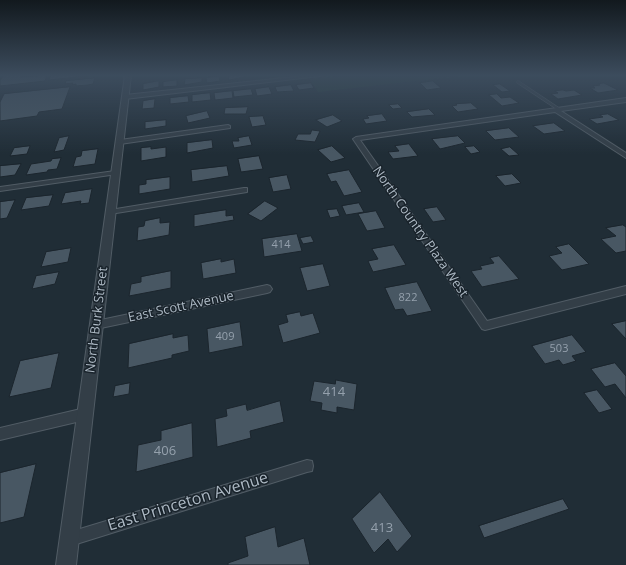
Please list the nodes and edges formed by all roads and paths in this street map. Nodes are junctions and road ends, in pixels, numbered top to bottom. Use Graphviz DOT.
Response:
graph roads {
  1 [pos="125,101"];
  2 [pos="546,101"];
  3 [pos="617,101"];
  4 [pos="558,110"];
  5 [pos="228,127"];
  6 [pos="120,142"];
  7 [pos="626,156"];
  8 [pos="115,173"];
  9 [pos="0,189"];
  10 [pos="244,190"];
  11 [pos="110,212"];
  12 [pos="267,289"];
  13 [pos="626,290"];
  14 [pos="96,325"];
  15 [pos="85,414"];
  16 [pos="0,434"];
  17 [pos="307,466"];
  18 [pos="70,539"];
  19 [pos="66,565"];
  1 -- 6 [label="street, North Burk Street"];
  2 -- 4 [label="lane"];
  3 -- 4 [label="street"];
  4 -- 7 [label="street"];
  4 -- 13 [label="street, North Country Plaza West"];
  5 -- 6 [label="street"];
  6 -- 8 [label="street, North Burk Street"];
  8 -- 9 [label="street"];
  8 -- 11 [label="street, North Burk Street"];
  10 -- 11 [label="street"];
  11 -- 14 [label="street, North Burk Street"];
  12 -- 14 [label="street, East Scott Avenue"];
  14 -- 15 [label="street, North Burk Street"];
  15 -- 16 [label="street"];
  15 -- 18 [label="street, North Burk Street"];
  17 -- 18 [label="street, East Princeton Avenue"];
  18 -- 19 [label="street, North Burk Street"];
}
